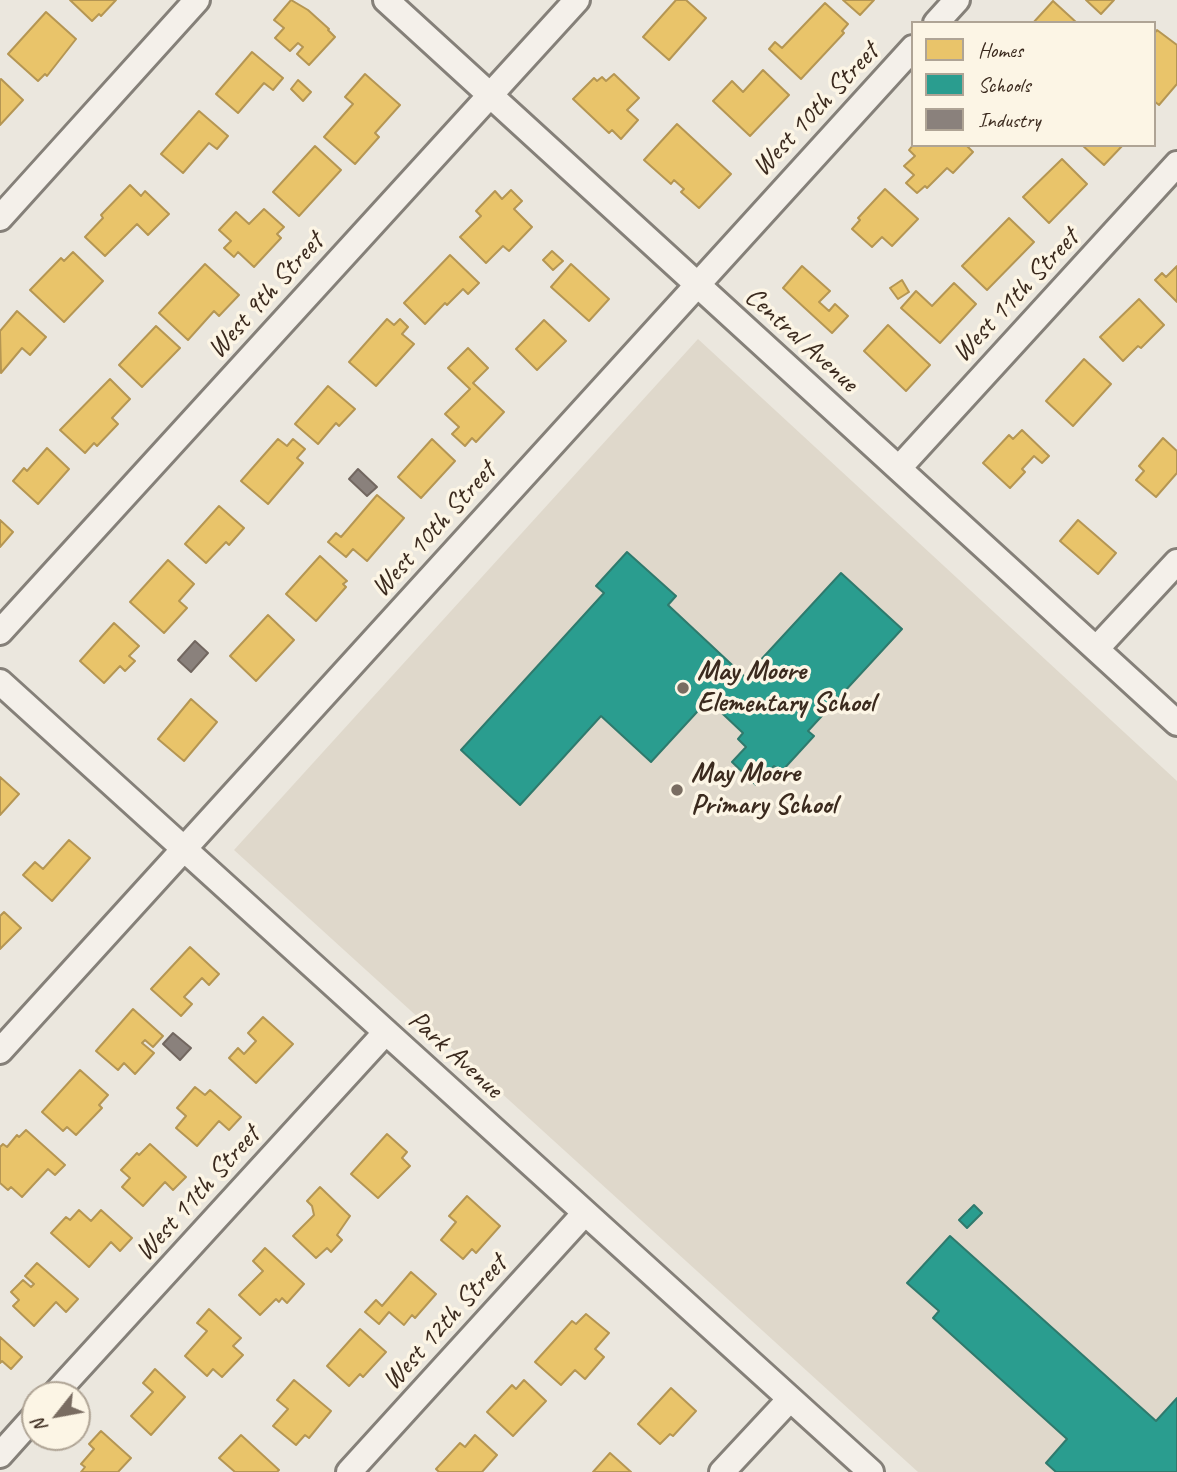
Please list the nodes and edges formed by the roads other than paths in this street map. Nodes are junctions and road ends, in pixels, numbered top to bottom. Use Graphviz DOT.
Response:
graph roads {
  1 [pos="198,0"];
  2 [pos="387,0"];
  3 [pos="577,0"];
  4 [pos="957,0"];
  5 [pos="938,21"];
  6 [pos="911,50"];
  7 [pos="491,93"];
  8 [pos="1177,164"];
  9 [pos="0,218"];
  10 [pos="695,285"];
  11 [pos="899,468"];
  12 [pos="1177,562"];
  13 [pos="0,632"];
  14 [pos="1097,649"];
  15 [pos="0,682"];
  16 [pos="1177,723"];
  17 [pos="184,850"];
  18 [pos="386,1032"];
  19 [pos="0,1051"];
  20 [pos="584,1214"];
  21 [pos="67,1381"];
  22 [pos="790,1399"];
  23 [pos="21,1432"];
  24 [pos="0,1455"];
  25 [pos="349,1472"];
  26 [pos="722,1472"];
  27 [pos="871,1472"];
  1 -- 9 [label="street"];
  2 -- 7 [label="street, Central Avenue"];
  3 -- 7 [label="street, West 9th Street"];
  4 -- 5 [label="street"];
  6 -- 10 [label="street, West 10th Street"];
  7 -- 10 [label="street, Central Avenue"];
  7 -- 13 [label="street, West 9th Street"];
  8 -- 11 [label="street, West 11th Street"];
  10 -- 11 [label="street, Central Avenue"];
  10 -- 17 [label="street, West 10th Street"];
  11 -- 14 [label="street, Central Avenue"];
  12 -- 14 [label="street"];
  14 -- 16 [label="street, Central Avenue"];
  15 -- 17 [label="street, Park Avenue"];
  17 -- 18 [label="street, Park Avenue"];
  17 -- 19 [label="street, West 10th Street"];
  18 -- 20 [label="street, Park Avenue"];
  18 -- 21 [label="street, West 11th Street"];
  20 -- 22 [label="street, Park Avenue"];
  20 -- 25 [label="street, West 12th Street"];
  22 -- 26 [label="street"];
  22 -- 27 [label="street, Park Avenue"];
  23 -- 24 [label="street"];
}
